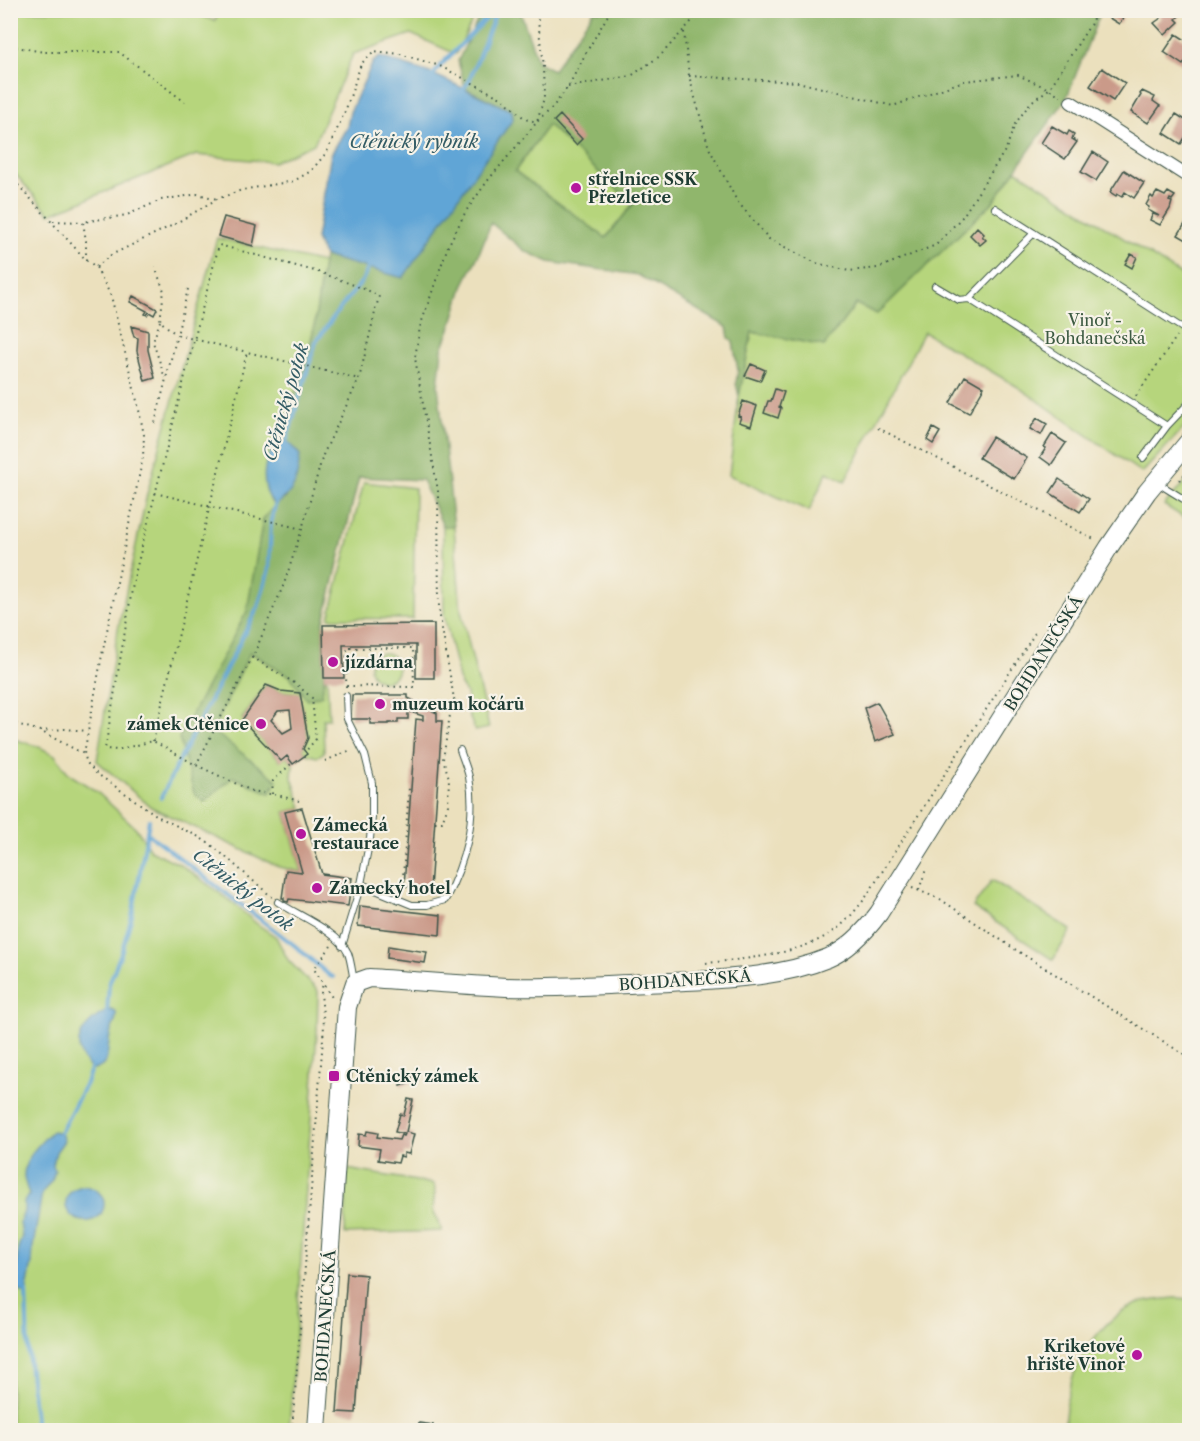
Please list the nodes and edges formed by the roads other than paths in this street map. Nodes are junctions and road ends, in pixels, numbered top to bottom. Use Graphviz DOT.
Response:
graph roads {
  1 [pos="1071,102"];
  2 [pos="1190,177"];
  3 [pos="994,208"];
  4 [pos="1035,233"];
  5 [pos="935,286"];
  6 [pos="969,299"];
  7 [pos="1190,333"];
  8 [pos="1190,402"];
  9 [pos="1167,426"];
  10 [pos="1190,440"];
  11 [pos="1143,458"];
  12 [pos="1155,482"];
  13 [pos="1190,503"];
  14 [pos="346,696"];
  15 [pos="460,750"];
  16 [pos="361,884"];
  17 [pos="278,902"];
  18 [pos="342,946"];
  19 [pos="355,983"];
  20 [pos="317,1431"];
  1 -- 2 [label="street"];
  3 -- 4 [label="lane"];
  4 -- 6 [label="lane"];
  4 -- 7 [label="lane"];
  5 -- 6 [label="lane"];
  6 -- 9 [label="lane"];
  8 -- 9 [label="lane"];
  9 -- 11 [label="lane"];
  10 -- 12 [label="street, BOHDANEČSKÁ"];
  12 -- 13 [label="lane"];
  12 -- 19 [label="street, BOHDANEČSKÁ"];
  14 -- 16 [label="lane"];
  15 -- 16 [label="lane"];
  16 -- 18 [label="lane"];
  17 -- 18 [label="lane"];
  18 -- 19 [label="lane"];
  19 -- 20 [label="street, BOHDANEČSKÁ"];
}
